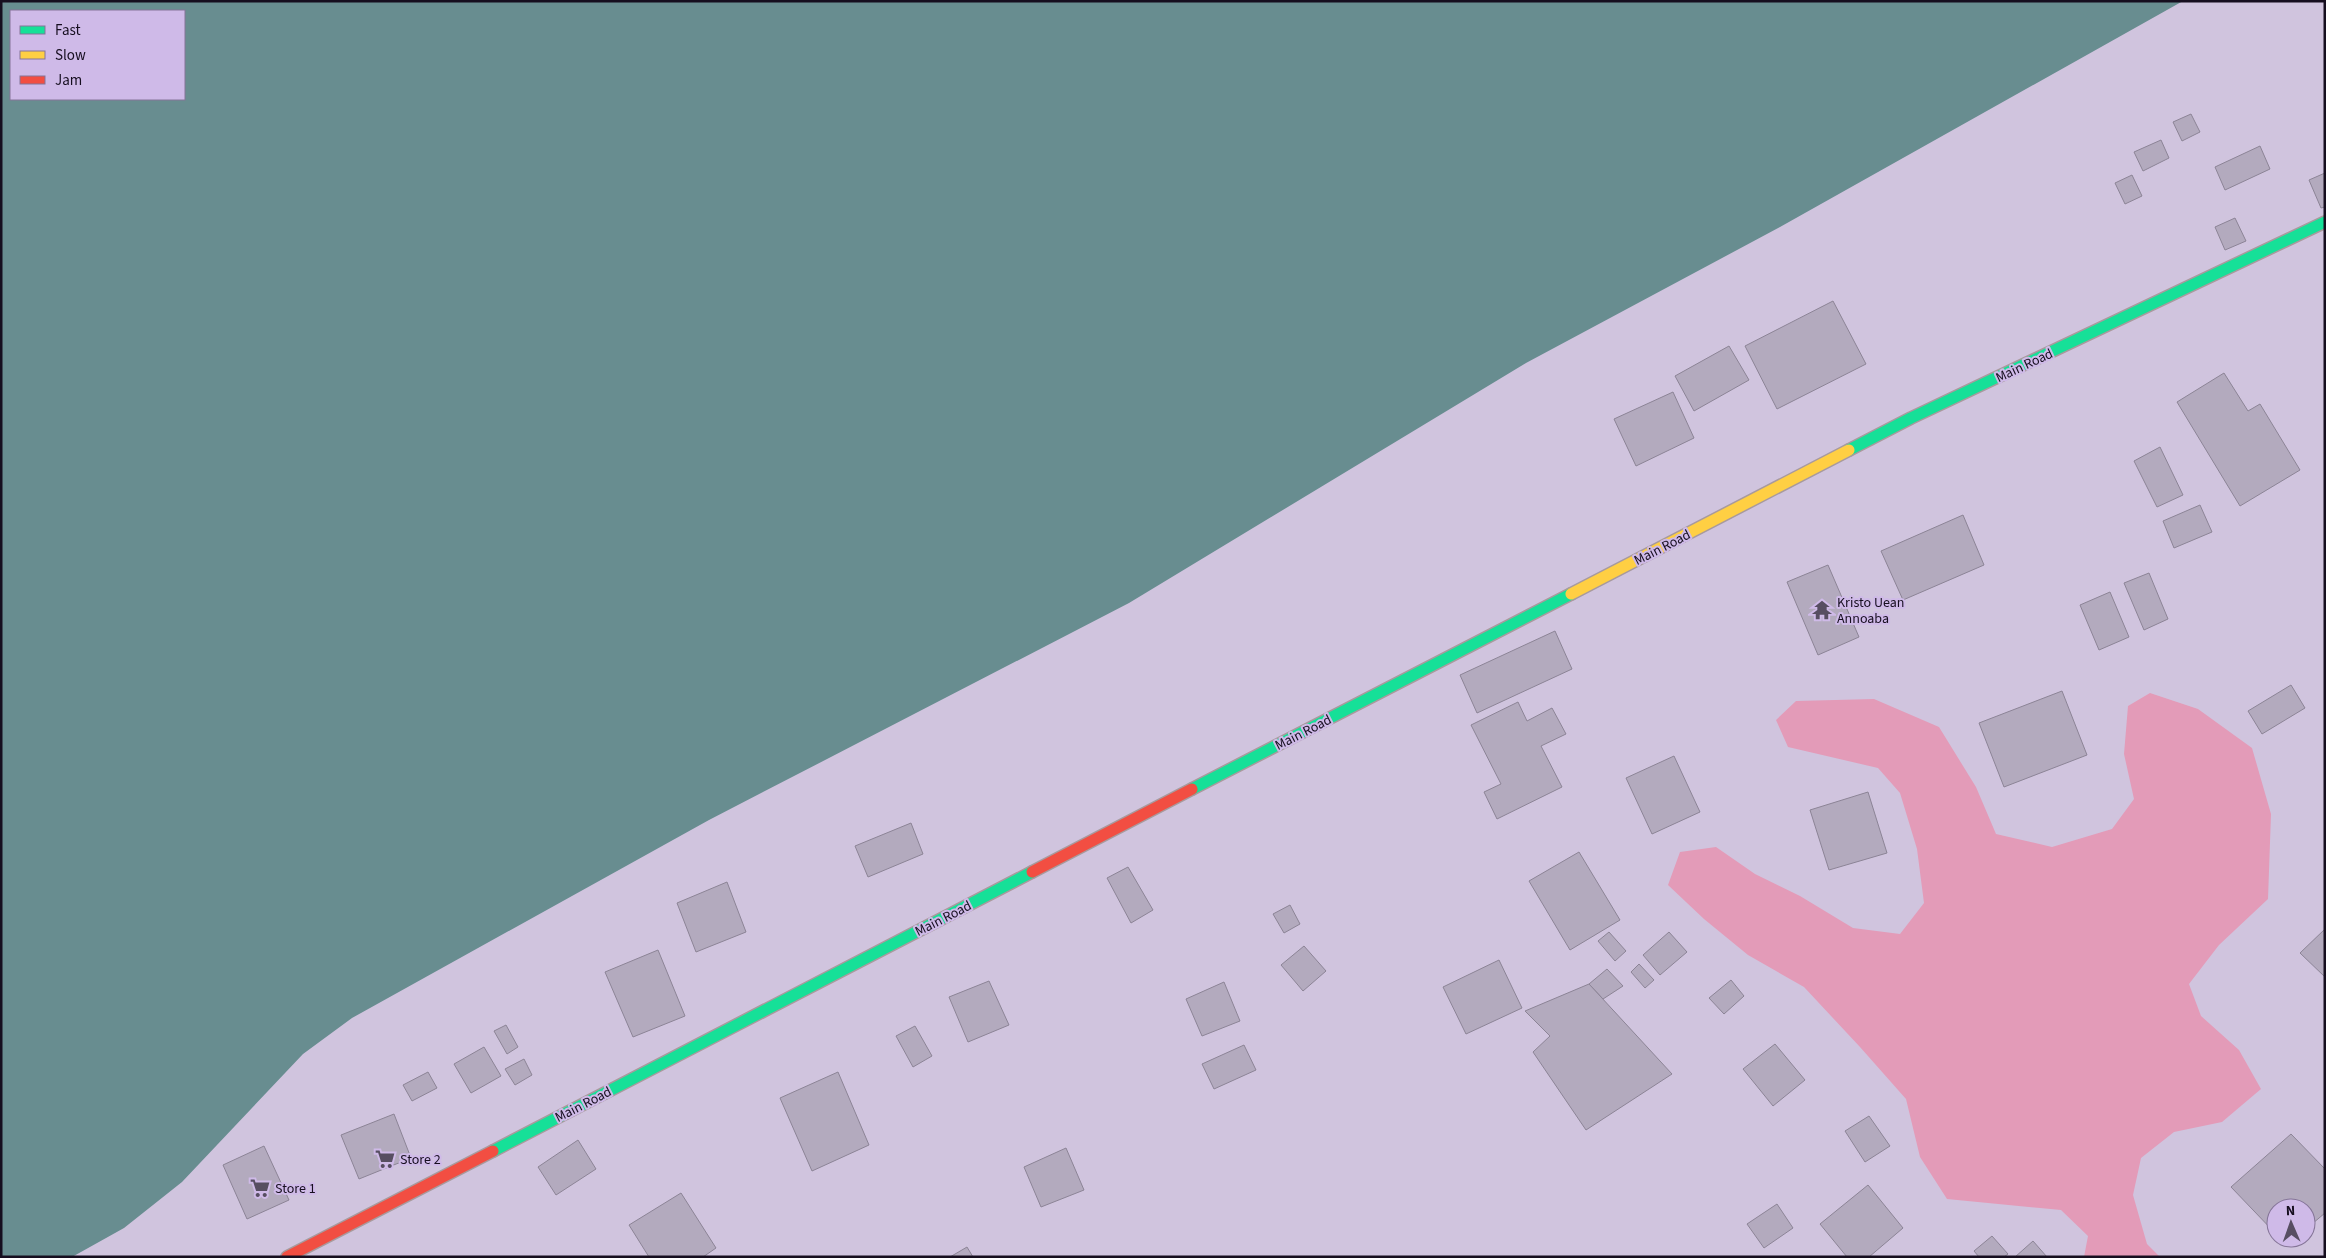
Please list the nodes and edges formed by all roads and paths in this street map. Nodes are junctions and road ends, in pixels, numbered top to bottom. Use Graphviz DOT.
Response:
graph roads {
  1 [pos="2325,222"];
  2 [pos="288,1257"];
  1 -- 2 [label="main road, Main Road"];
}
